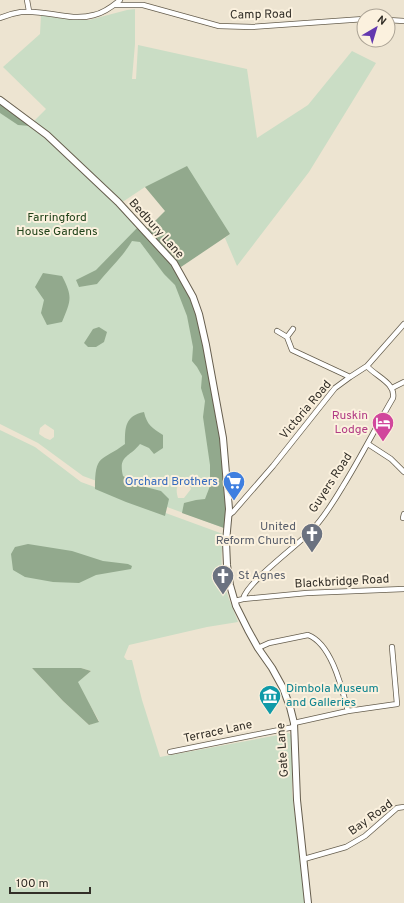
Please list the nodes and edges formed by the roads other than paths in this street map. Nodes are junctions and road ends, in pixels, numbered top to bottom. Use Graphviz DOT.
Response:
graph roads {
  1 [pos="27,0"];
  2 [pos="120,0"];
  3 [pos="114,3"];
  4 [pos="29,12"];
  5 [pos="0,18"];
  6 [pos="356,20"];
  7 [pos="0,100"];
  8 [pos="404,324"];
  9 [pos="293,329"];
  10 [pos="276,331"];
  11 [pos="287,337"];
  12 [pos="367,366"];
  13 [pos="350,377"];
  14 [pos="404,382"];
  15 [pos="392,388"];
  16 [pos="368,444"];
  17 [pos="404,472"];
  18 [pos="404,514"];
  19 [pos="229,515"];
  20 [pos="404,518"];
  21 [pos="404,589"];
  22 [pos="243,599"];
  23 [pos="235,601"];
  24 [pos="392,647"];
  25 [pos="258,648"];
  26 [pos="348,711"];
  27 [pos="294,725"];
  28 [pos="170,752"];
  29 [pos="404,807"];
  30 [pos="304,859"];
  31 [pos="308,903"];
  1 -- 4 [label="street"];
  2 -- 3 [label="street"];
  3 -- 4 [label="street"];
  3 -- 6 [label="street, Camp Road"];
  4 -- 5 [label="street"];
  7 -- 19 [label="street, Bedbury Lane"];
  8 -- 12 [label="street, Victoria Road"];
  9 -- 11 [label="street"];
  10 -- 11 [label="street"];
  11 -- 13 [label="street"];
  12 -- 13 [label="street, Victoria Road"];
  12 -- 15 [label="street"];
  13 -- 19 [label="street, Victoria Road"];
  14 -- 15 [label="street"];
  15 -- 16 [label="street, Guyers Road"];
  16 -- 17 [label="street"];
  16 -- 22 [label="street, Guyers Road"];
  18 -- 20 [label="street"];
  19 -- 23 [label="street, Gate Lane"];
  21 -- 22 [label="street, Blackbridge Road"];
  22 -- 23 [label="street, Blackbridge Road"];
  23 -- 25 [label="street, Gate Lane"];
  24 -- 26 [label="street, Terrace Lane"];
  25 -- 26 [label="street"];
  25 -- 27 [label="street, Gate Lane"];
  26 -- 27 [label="street, Terrace Lane"];
  27 -- 28 [label="street, Terrace Lane"];
  27 -- 30 [label="street, Gate Lane"];
  29 -- 30 [label="street, Bay Road"];
  30 -- 31 [label="street, Gate Lane"];
}
